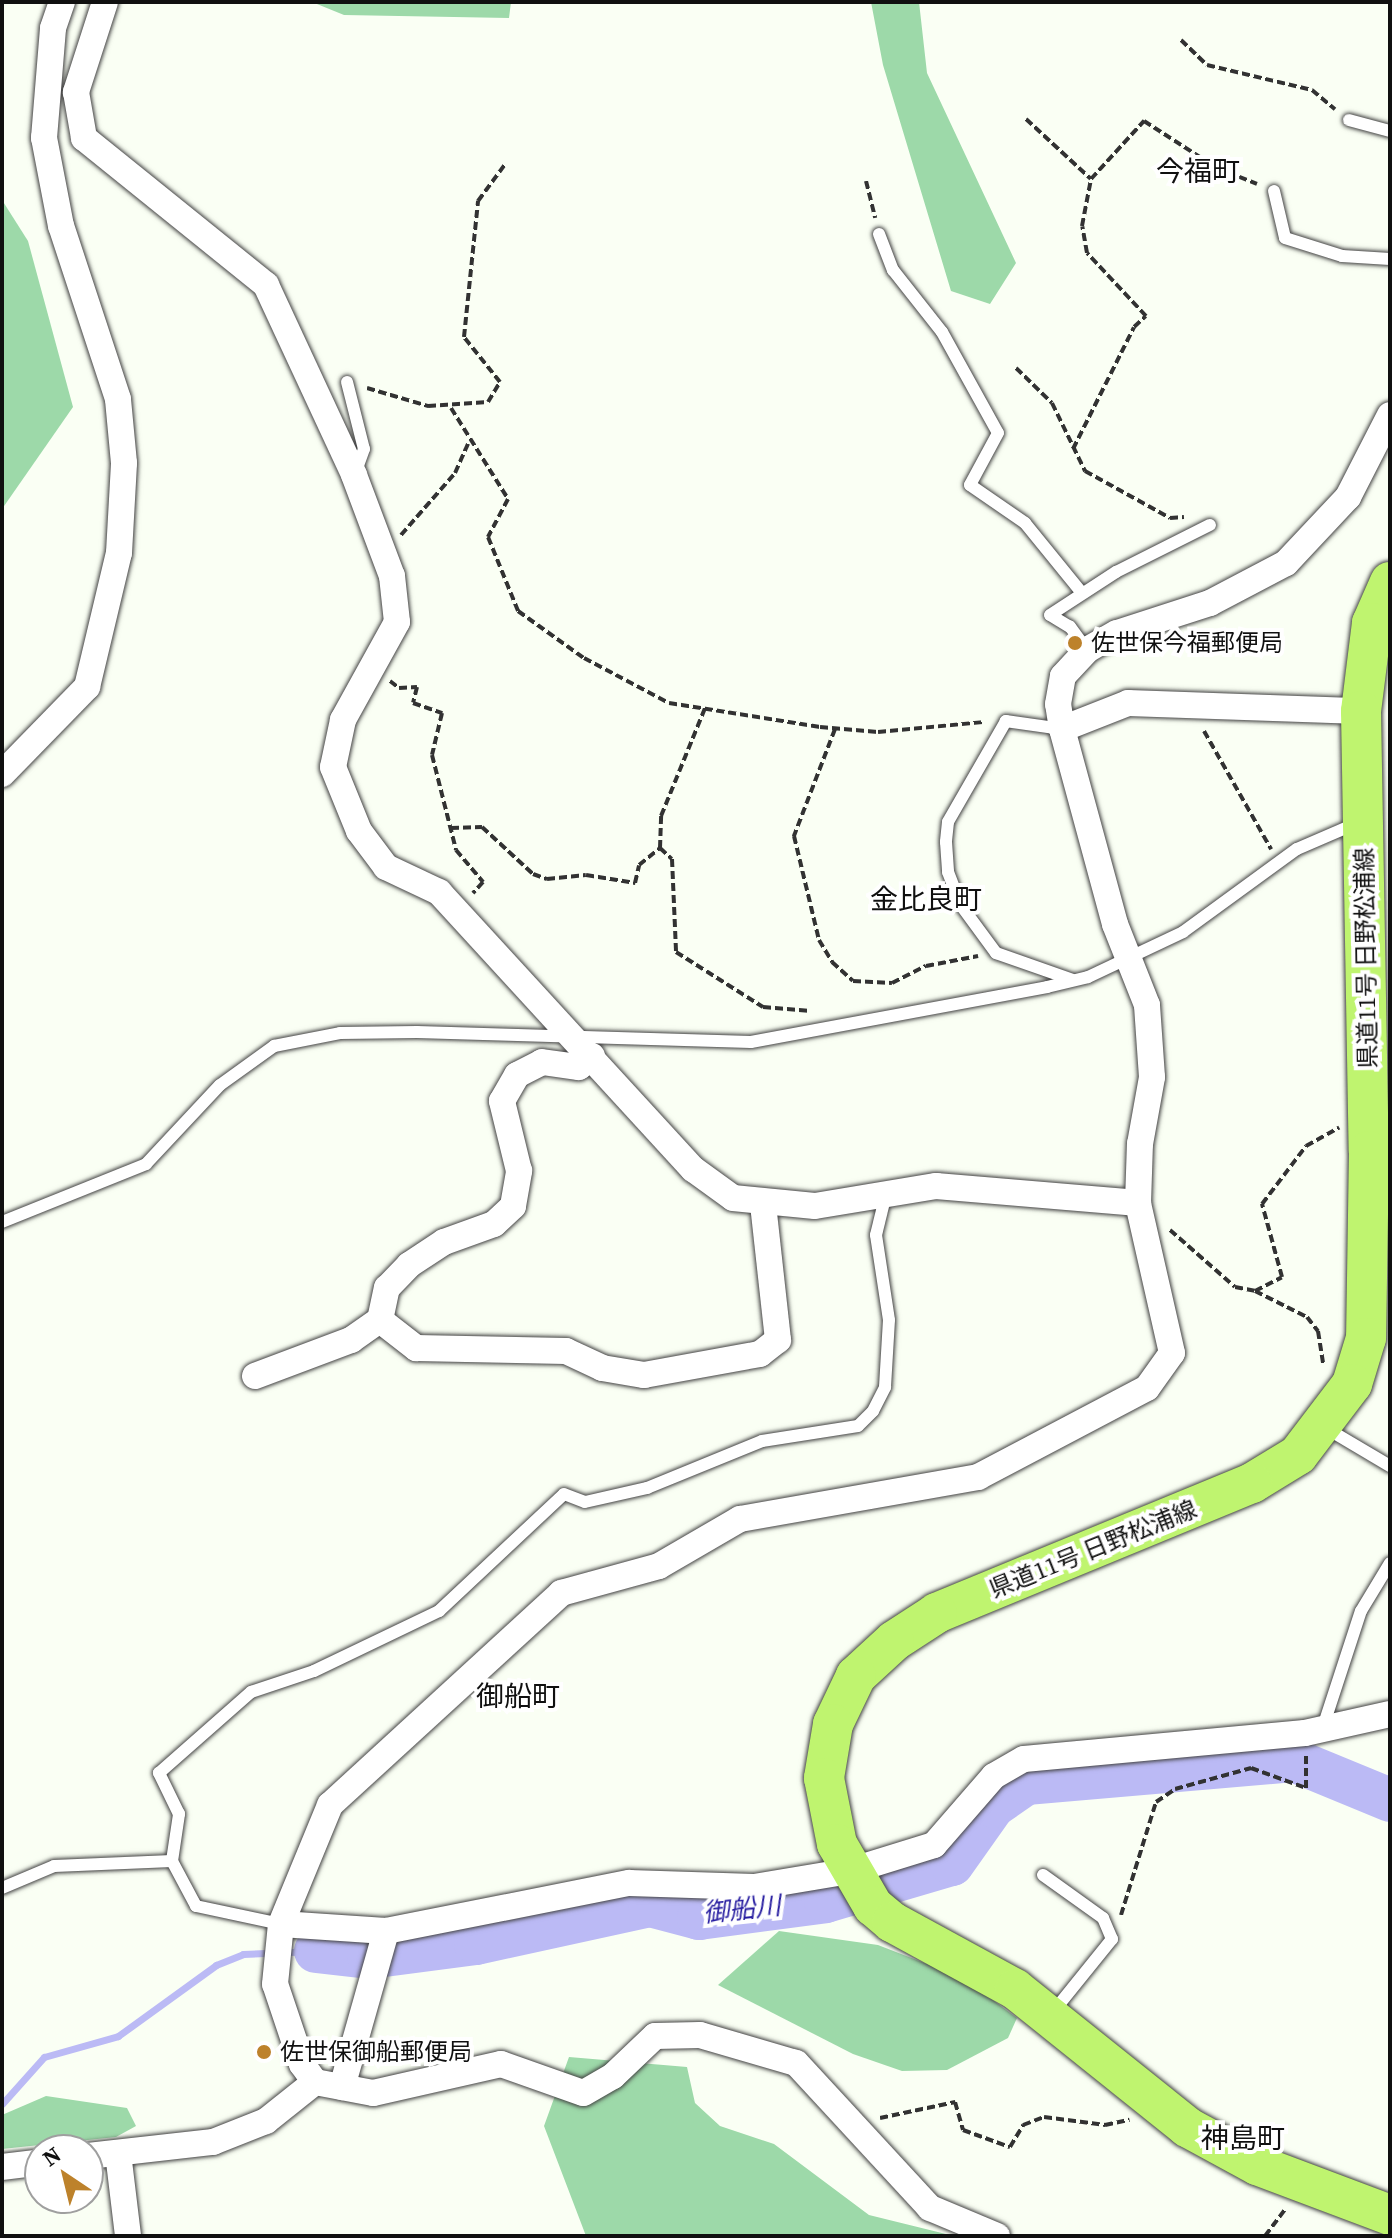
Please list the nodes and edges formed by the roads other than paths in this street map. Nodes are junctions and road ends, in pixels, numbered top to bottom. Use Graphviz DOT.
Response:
graph roads {
  1 [pos="62,2"];
  2 [pos="105,2"];
  3 [pos="1349,120"];
  4 [pos="1390,131"];
  5 [pos="1274,191"];
  6 [pos="879,234"];
  7 [pos="1390,259"];
  8 [pos="347,382"];
  9 [pos="1390,415"];
  10 [pos="354,475"];
  11 [pos="1210,525"];
  12 [pos="1390,582"];
  13 [pos="1081,592"];
  14 [pos="1087,650"];
  15 [pos="1361,711"];
  16 [pos="1062,729"];
  17 [pos="2,774"];
  18 [pos="1364,821"];
  19 [pos="1129,958"];
  20 [pos="1073,980"];
  21 [pos="572,1034"];
  22 [pos="592,1056"];
  23 [pos="886,1194"];
  24 [pos="1138,1203"];
  25 [pos="763,1204"];
  26 [pos="2,1222"];
  27 [pos="380,1320"];
  28 [pos="255,1376"];
  29 [pos="1327,1421"];
  30 [pos="1390,1466"];
  31 [pos="1390,1563"];
  32 [pos="1390,1714"];
  33 [pos="1314,1731"];
  34 [pos="172,1861"];
  35 [pos="850,1872"];
  36 [pos="1043,1875"];
  37 [pos="2,1888"];
  38 [pos="281,1924"];
  39 [pos="386,1931"];
  40 [pos="1049,2017"];
  41 [pos="315,2082"];
  42 [pos="342,2087"];
  43 [pos="118,2153"];
  44 [pos="104,2154"];
  45 [pos="24,2164"];
  46 [pos="2,2167"];
  47 [pos="1390,2215"];
  48 [pos="128,2236"];
  49 [pos="997,2236"];
  1 -- 17 [label="street"];
  2 -- 10 [label="street"];
  3 -- 4 [label="lane"];
  5 -- 7 [label="lane"];
  6 -- 13 [label="lane"];
  8 -- 10 [label="lane"];
  9 -- 14 [label="street"];
  10 -- 21 [label="street"];
  11 -- 13 [label="lane"];
  12 -- 15 [label="main road, 県道11号 日野松浦線"];
  13 -- 14 [label="lane"];
  14 -- 16 [label="street"];
  15 -- 16 [label="street"];
  15 -- 18 [label="main road, 県道11号 日野松浦線"];
  16 -- 19 [label="street"];
  16 -- 20 [label="lane"];
  18 -- 19 [label="lane"];
  18 -- 29 [label="main road, 県道11号 日野松浦線"];
  19 -- 20 [label="lane"];
  19 -- 24 [label="street"];
  20 -- 21 [label="lane"];
  21 -- 22 [label="street"];
  21 -- 26 [label="lane"];
  22 -- 25 [label="street"];
  22 -- 27 [label="street"];
  23 -- 24 [label="street"];
  23 -- 25 [label="street"];
  23 -- 34 [label="lane"];
  24 -- 38 [label="street"];
  25 -- 27 [label="street"];
  27 -- 28 [label="street"];
  29 -- 30 [label="lane"];
  29 -- 35 [label="main road, 県道11号 日野松浦線"];
  31 -- 33 [label="lane"];
  32 -- 33 [label="street"];
  33 -- 35 [label="street"];
  34 -- 37 [label="lane"];
  34 -- 38 [label="lane"];
  35 -- 39 [label="street"];
  35 -- 40 [label="main road, 県道11号 日野松浦線"];
  36 -- 40 [label="lane"];
  38 -- 39 [label="street"];
  38 -- 41 [label="street"];
  39 -- 42 [label="street"];
  40 -- 47 [label="main road, 県道11号 日野松浦線"];
  41 -- 42 [label="street"];
  41 -- 43 [label="street"];
  42 -- 49 [label="street"];
  43 -- 44 [label="street"];
  43 -- 48 [label="street"];
  45 -- 46 [label="street"];
}
